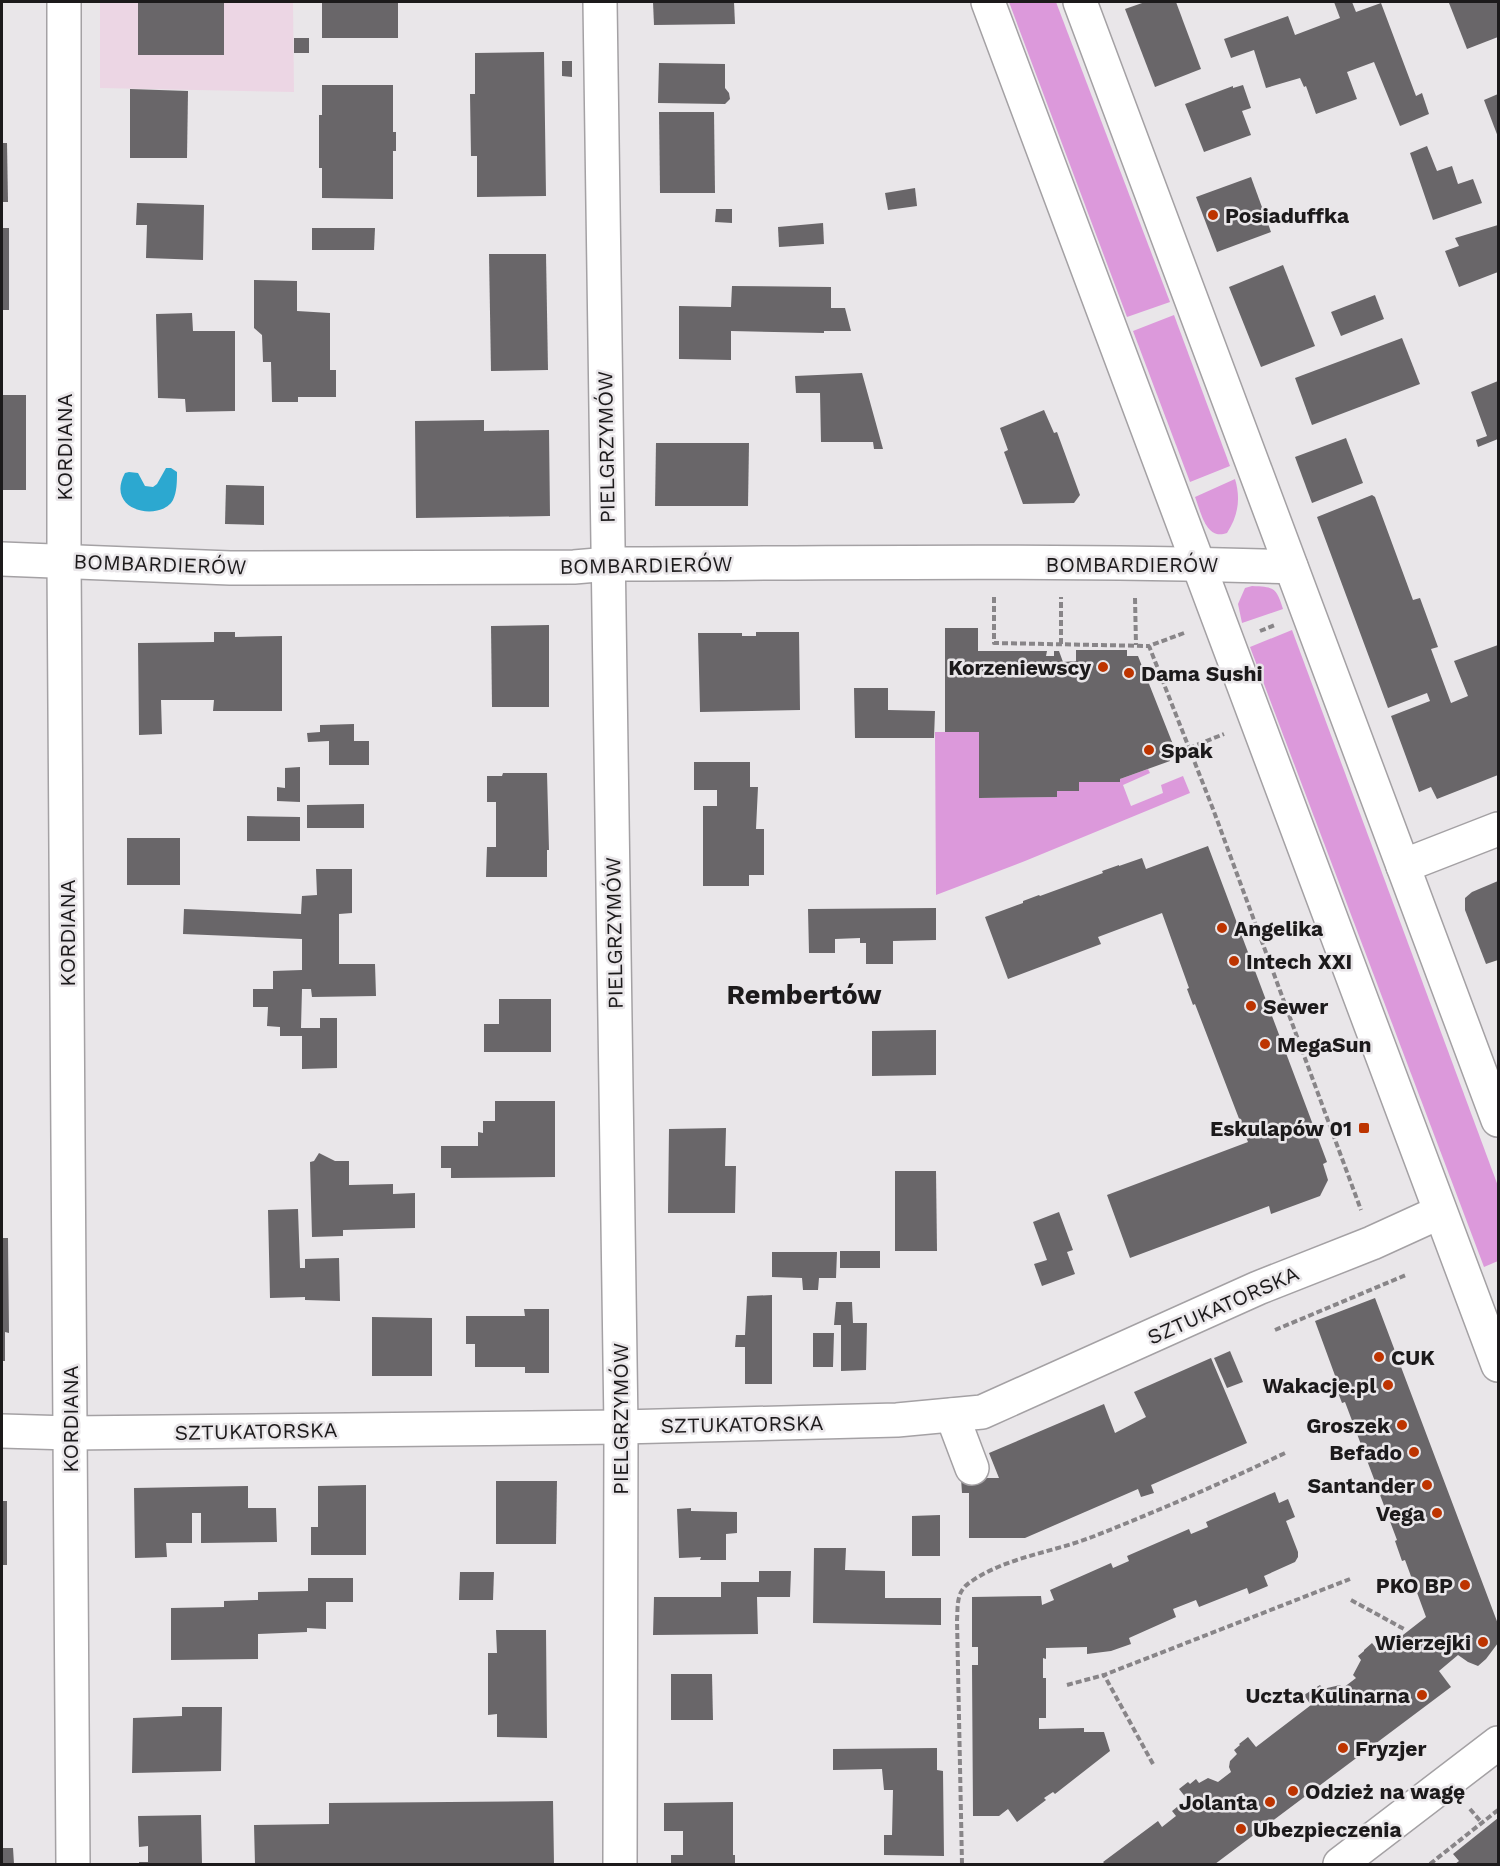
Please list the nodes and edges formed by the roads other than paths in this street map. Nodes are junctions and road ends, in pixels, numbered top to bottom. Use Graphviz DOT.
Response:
graph roads {
  1 [pos="64,2"];
  2 [pos="600,2"];
  3 [pos="988,2"];
  4 [pos="1080,2"];
  5 [pos="2,559"];
  6 [pos="64,561"];
  7 [pos="1198,563"];
  8 [pos="609,564"];
  9 [pos="1290,567"];
  10 [pos="1498,829"];
  11 [pos="1403,866"];
  12 [pos="1498,1120"];
  13 [pos="1440,1212"];
  14 [pos="1498,1365"];
  15 [pos="952,1415"];
  16 [pos="621,1426"];
  17 [pos="2,1431"];
  18 [pos="70,1433"];
  19 [pos="972,1468"];
  20 [pos="1498,1743"];
  21 [pos="73,1864"];
  22 [pos="620,1864"];
  23 [pos="1340,1864"];
  1 -- 6 [label="street, KORDIANA"];
  2 -- 8 [label="street, PIELGRZYMÓW"];
  3 -- 7 [label="street"];
  4 -- 9 [label="street"];
  5 -- 6 [label="street, BOMBARDIERÓW"];
  6 -- 8 [label="street, BOMBARDIERÓW"];
  6 -- 18 [label="street, KORDIANA"];
  7 -- 8 [label="street, BOMBARDIERÓW"];
  7 -- 9 [label="street, BOMBARDIERÓW"];
  7 -- 13 [label="street"];
  8 -- 16 [label="street, PIELGRZYMÓW"];
  9 -- 11 [label="street"];
  10 -- 11 [label="street"];
  11 -- 12 [label="street"];
  13 -- 14 [label="street"];
  13 -- 15 [label="street, SZTUKATORSKA"];
  15 -- 16 [label="street, SZTUKATORSKA"];
  15 -- 19 [label="street"];
  16 -- 18 [label="street, SZTUKATORSKA"];
  16 -- 22 [label="street, PIELGRZYMÓW"];
  17 -- 18 [label="street, SZTUKATORSKA"];
  18 -- 21 [label="street, KORDIANA"];
  20 -- 23 [label="street"];
}
